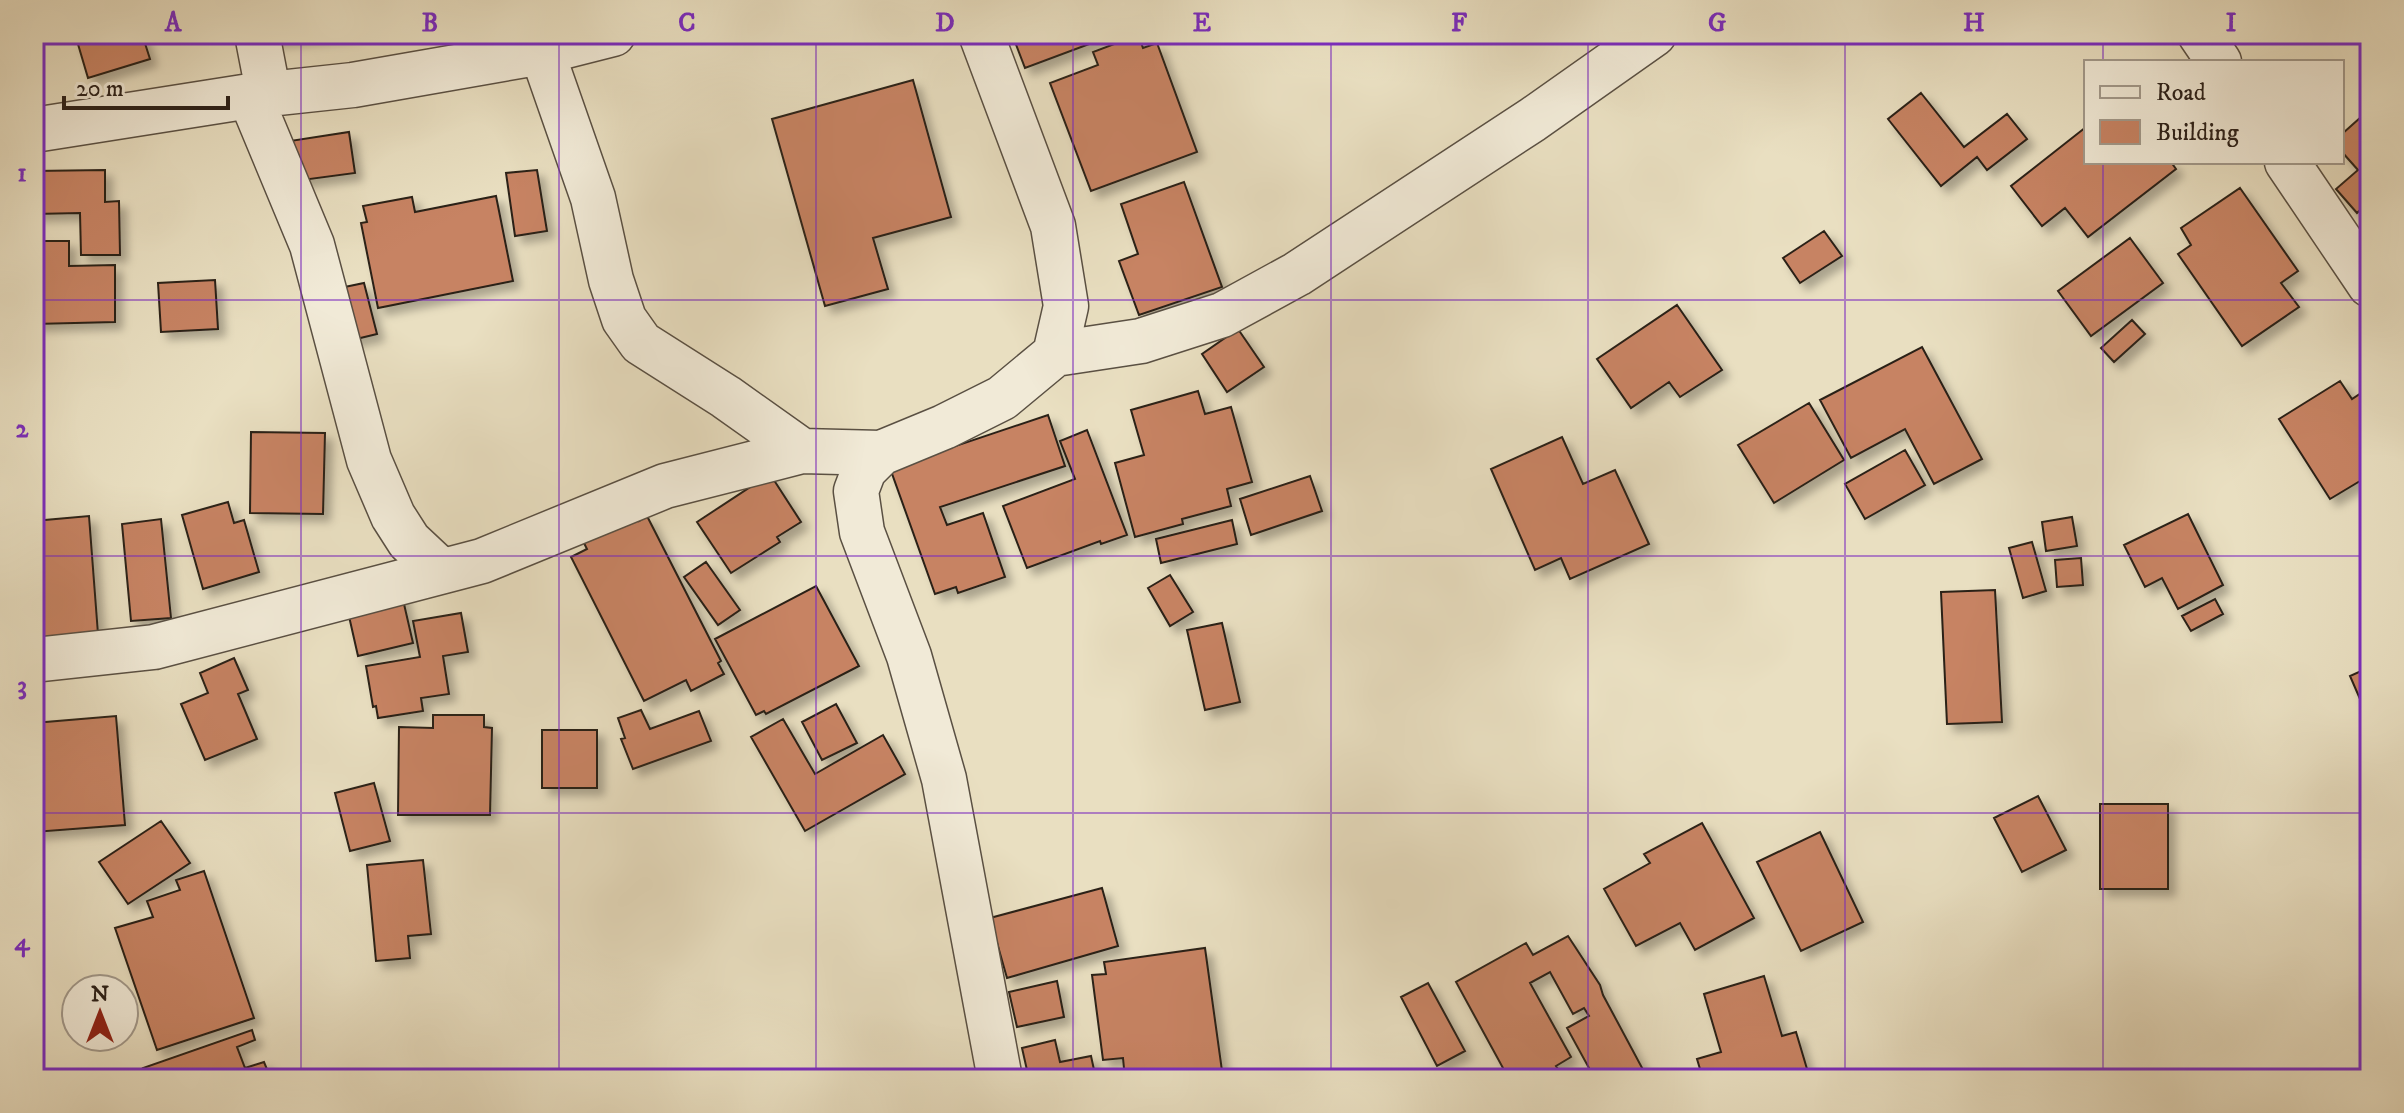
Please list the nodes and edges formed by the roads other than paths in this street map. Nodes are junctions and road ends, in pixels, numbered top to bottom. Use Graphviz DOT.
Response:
graph roads {
  1 [pos="257,34"];
  2 [pos="613,34"];
  3 [pos="981,34"];
  4 [pos="1654,34"];
  5 [pos="2200,34"];
  6 [pos="542,52"];
  7 [pos="2218,60"];
  8 [pos="259,96"];
  9 [pos="34,130"];
  10 [pos="2288,164"];
  11 [pos="2370,285"];
  12 [pos="1055,354"];
  13 [pos="802,451"];
  14 [pos="881,453"];
  15 [pos="441,571"];
  16 [pos="34,660"];
  17 [pos="1000,1079"];
  1 -- 8 [label="street"];
  2 -- 6 [label="street"];
  3 -- 12 [label="street"];
  4 -- 12 [label="street"];
  5 -- 7 [label="street"];
  6 -- 8 [label="street"];
  6 -- 13 [label="street"];
  8 -- 9 [label="street"];
  8 -- 15 [label="street"];
  10 -- 11 [label="street"];
  12 -- 14 [label="street"];
  13 -- 14 [label="street"];
  13 -- 15 [label="street"];
  14 -- 17 [label="street"];
  15 -- 16 [label="street"];
}
